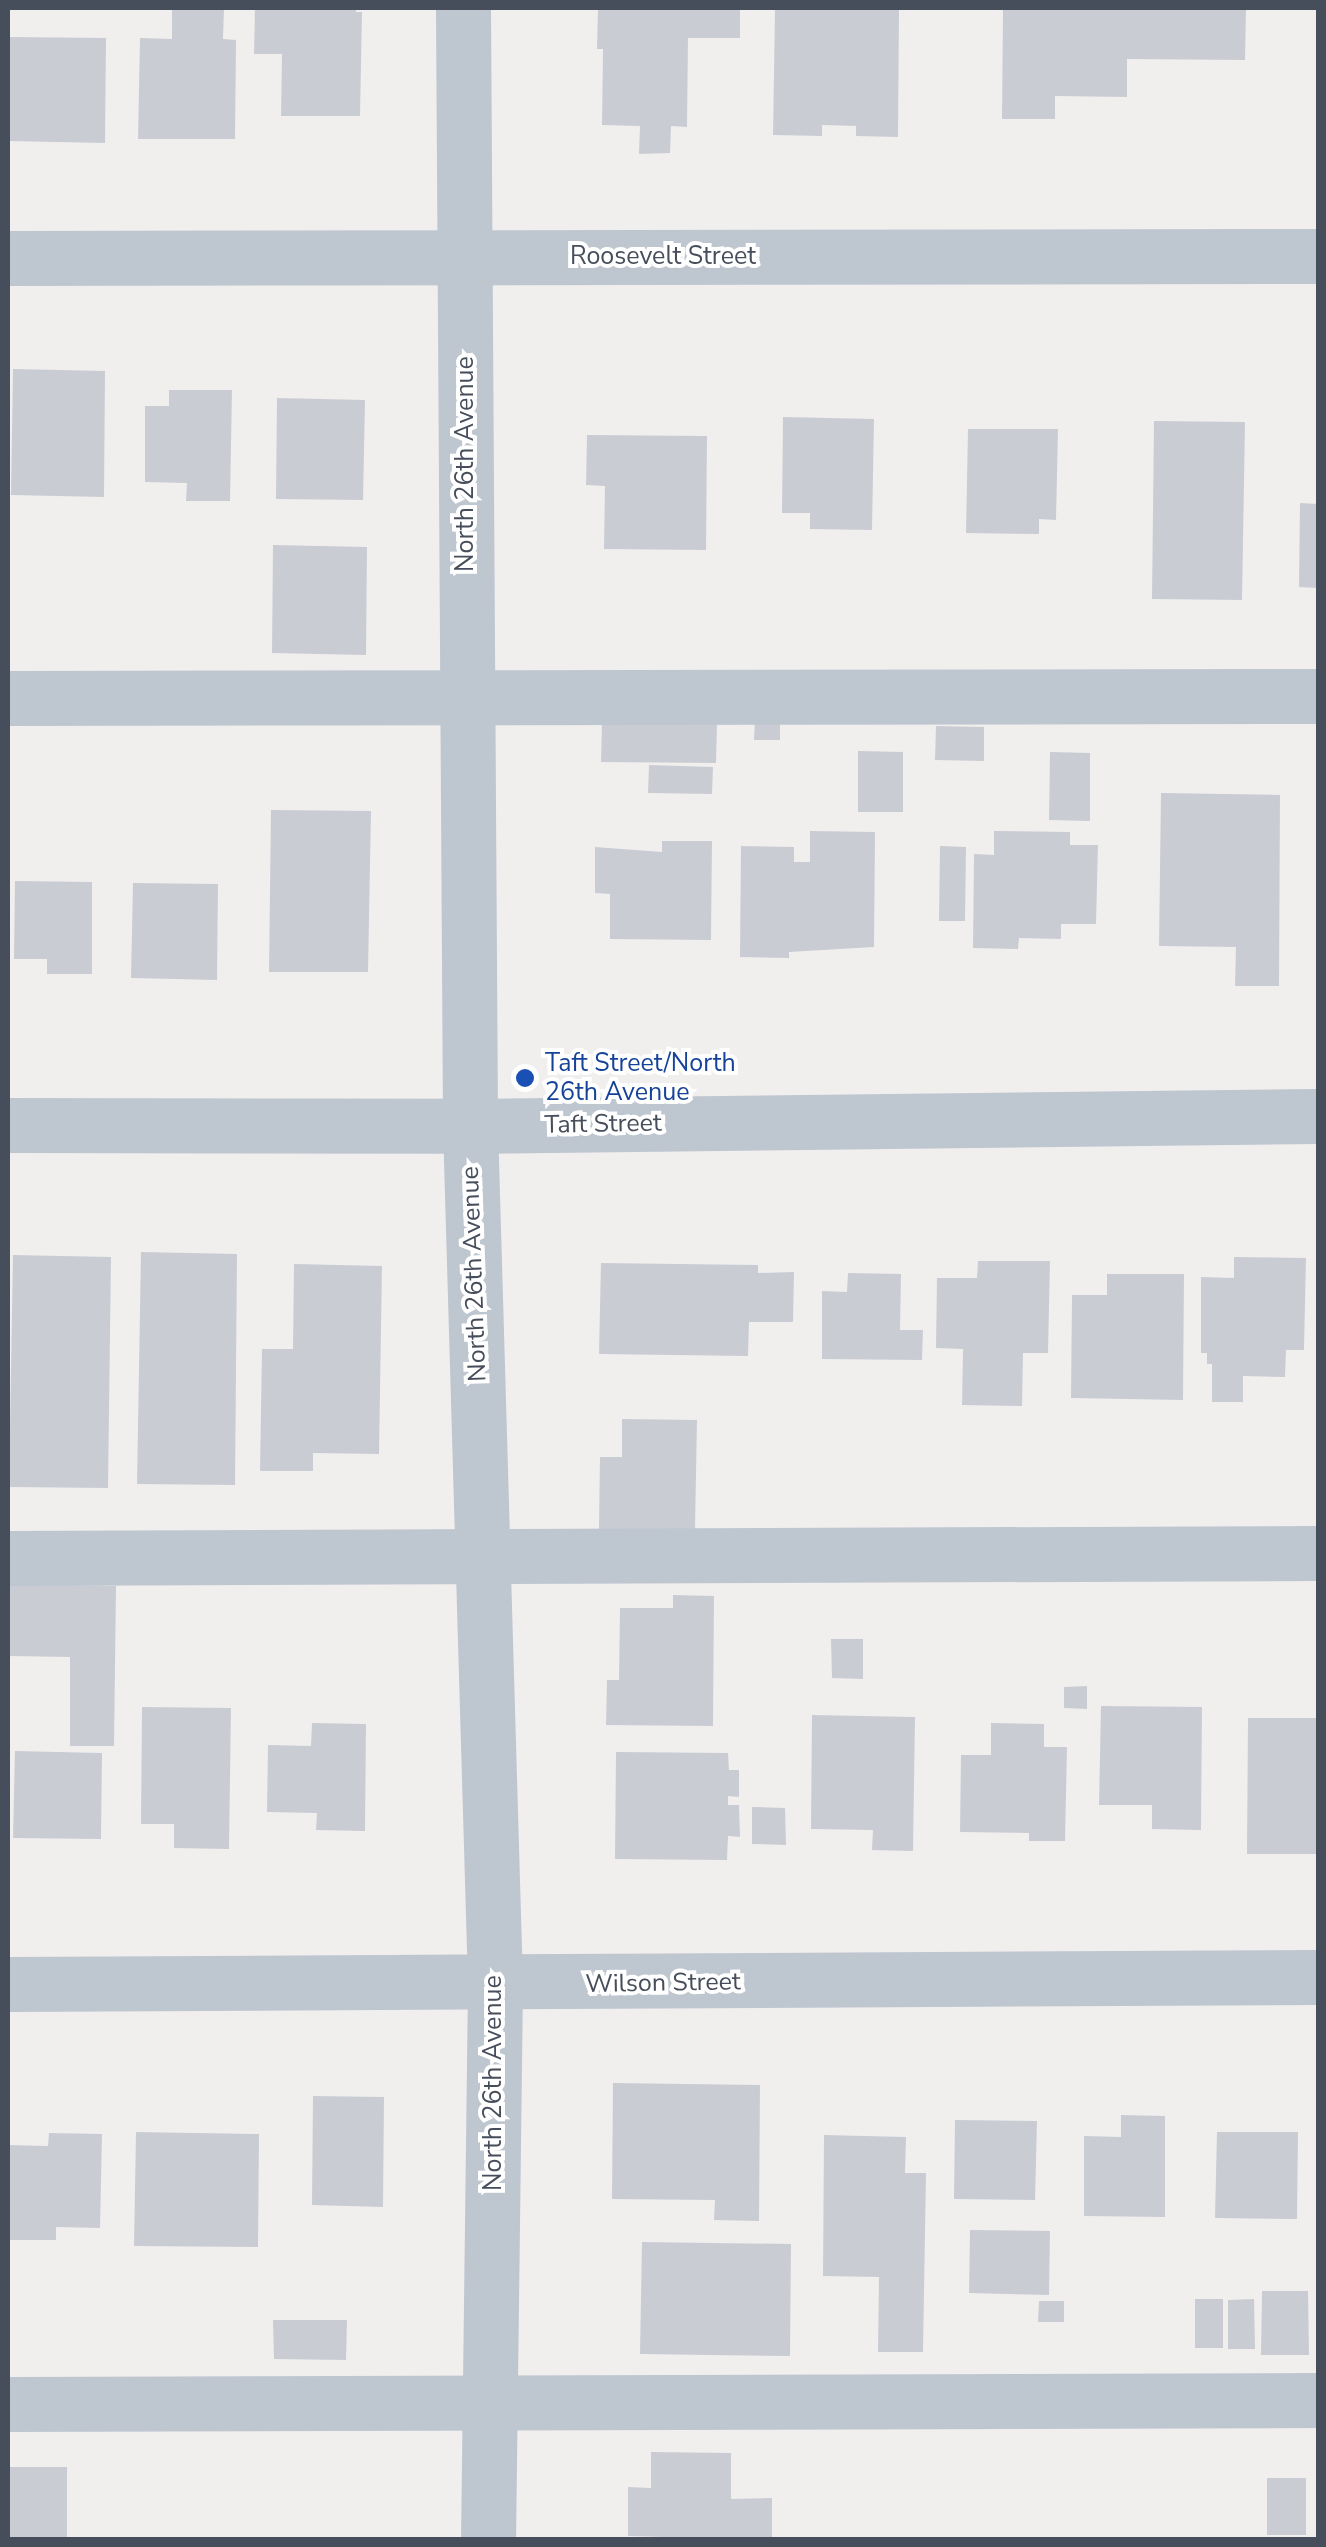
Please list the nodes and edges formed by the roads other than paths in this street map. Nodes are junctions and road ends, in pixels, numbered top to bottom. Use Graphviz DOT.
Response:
graph roads {
  1 [pos="463,8"];
  2 [pos="464,256"];
  3 [pos="1318,256"];
  4 [pos="8,258"];
  5 [pos="467,696"];
  6 [pos="1318,696"];
  7 [pos="8,698"];
  8 [pos="1318,1116"];
  9 [pos="8,1126"];
  10 [pos="470,1126"];
  11 [pos="1318,1553"];
  12 [pos="8,1558"];
  13 [pos="482,1558"];
  14 [pos="1318,1978"];
  15 [pos="8,1984"];
  16 [pos="494,1985"];
  17 [pos="1318,2400"];
  18 [pos="490,2402"];
  19 [pos="8,2404"];
  20 [pos="488,2540"];
  1 -- 2 [label="street, North 26th Avenue"];
  2 -- 3 [label="street, Roosevelt Street"];
  2 -- 4 [label="street, Roosevelt Street"];
  2 -- 5 [label="street, North 26th Avenue"];
  5 -- 6 [label="street"];
  5 -- 7 [label="street"];
  5 -- 10 [label="street, North 26th Avenue"];
  8 -- 10 [label="street, Taft Street"];
  9 -- 10 [label="street, Taft Street"];
  10 -- 13 [label="street, North 26th Avenue"];
  11 -- 13 [label="street"];
  12 -- 13 [label="street"];
  13 -- 16 [label="street, North 26th Avenue"];
  14 -- 16 [label="street, Wilson Street"];
  15 -- 16 [label="street, Wilson Street"];
  16 -- 18 [label="street, North 26th Avenue"];
  17 -- 18 [label="street"];
  18 -- 19 [label="street"];
  18 -- 20 [label="street, North 26th Avenue"];
}
